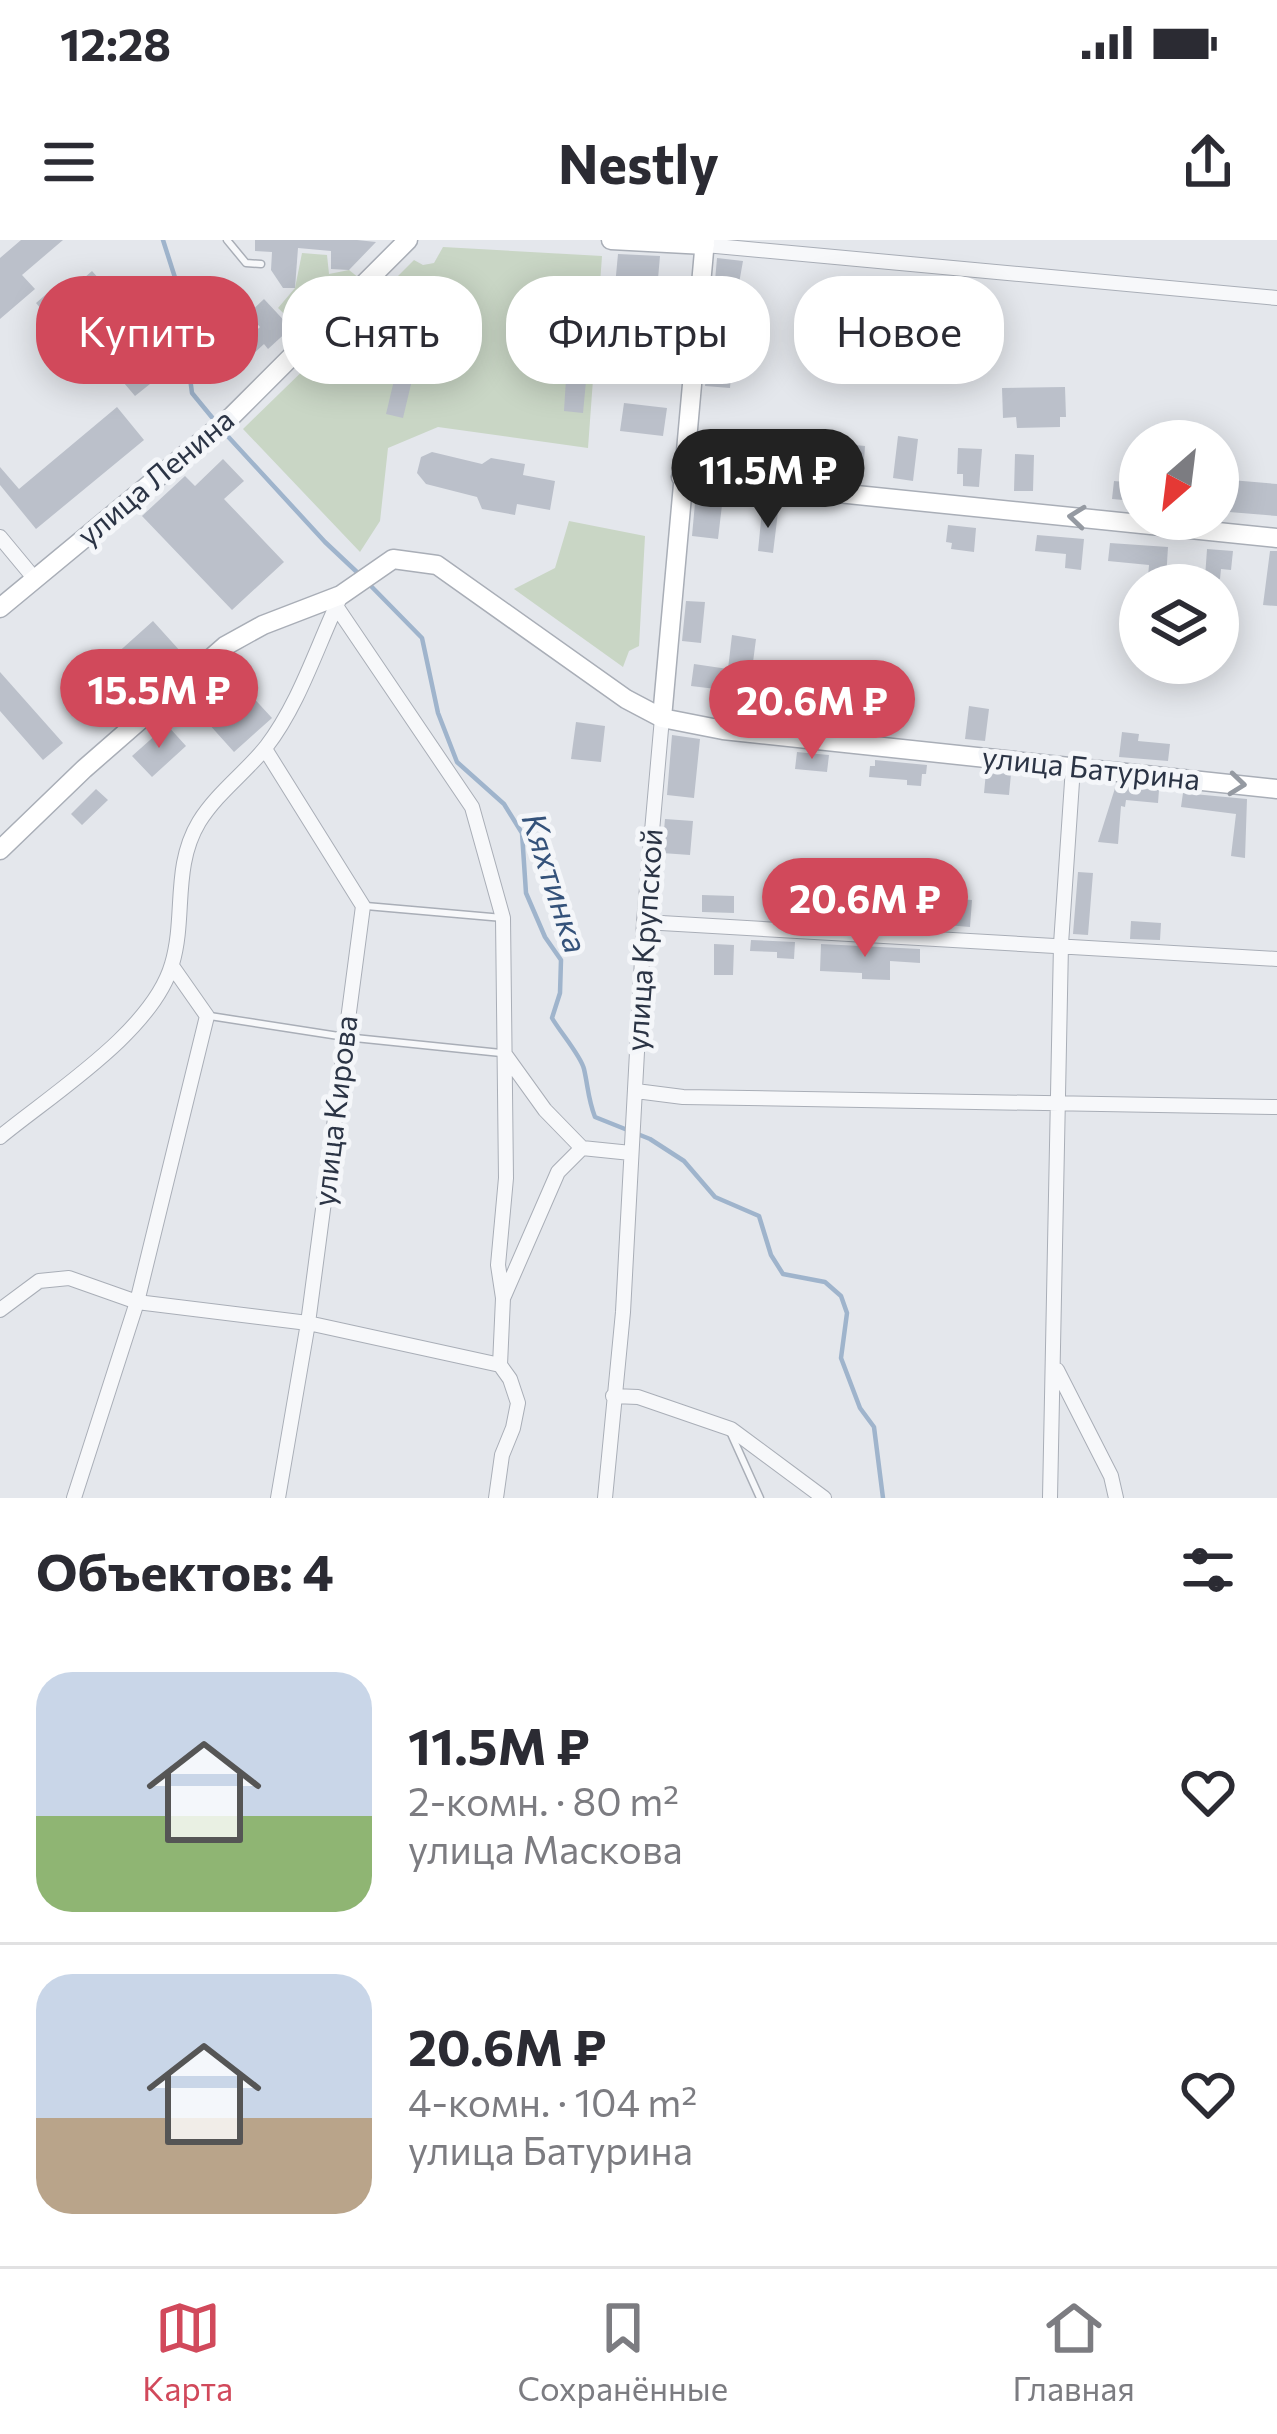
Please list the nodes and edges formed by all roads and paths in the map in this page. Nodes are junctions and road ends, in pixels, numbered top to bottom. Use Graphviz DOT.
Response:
graph roads {
  1 [pos="226,240"];
  2 [pos="408,240"];
  3 [pos="611,240"];
  4 [pos="705,243"];
  5 [pos="261,264"];
  6 [pos="1277,298"];
  7 [pos="681,477"];
  8 [pos="0,537"];
  9 [pos="1277,538"];
  10 [pos="34,578"];
  11 [pos="344,596"];
  12 [pos="0,608"];
  13 [pos="662,718"];
  14 [pos="265,748"];
  15 [pos="1073,767"];
  16 [pos="1277,789"];
  17 [pos="0,850"];
  18 [pos="363,906"];
  19 [pos="502,918"];
  20 [pos="644,922"];
  21 [pos="1061,944"];
  22 [pos="1277,959"];
  23 [pos="172,966"];
  24 [pos="207,1016"];
  25 [pos="345,1037"];
  26 [pos="504,1053"];
  27 [pos="635,1091"];
  28 [pos="1059,1103"];
  29 [pos="1277,1107"];
  30 [pos="0,1137"];
  31 [pos="582,1148"];
  32 [pos="632,1153"];
  33 [pos="503,1298"];
  34 [pos="136,1302"];
  35 [pos="0,1310"];
  36 [pos="308,1323"];
  37 [pos="500,1365"];
  38 [pos="1054,1365"];
  39 [pos="613,1396"];
  40 [pos="731,1429"];
  41 [pos="74,1498"];
  42 [pos="278,1498"];
  43 [pos="496,1498"];
  44 [pos="605,1498"];
  45 [pos="760,1498"];
  46 [pos="824,1498"];
  47 [pos="1050,1498"];
  48 [pos="1116,1498"];
  1 -- 5 [label="lane"];
  2 -- 10 [label="street, улица Ленина"];
  3 -- 4 [label="street"];
  4 -- 6 [label="street"];
  4 -- 7 [label="street, улица Крупской"];
  9 -- 7 [label="street, one-way"];
  7 -- 13 [label="street, улица Крупской"];
  8 -- 10 [label="street"];
  10 -- 12 [label="street, улица Ленина"];
  11 -- 13 [label="street, улица Батурина"];
  11 -- 14 [label="street"];
  11 -- 17 [label="street"];
  11 -- 19 [label="street"];
  13 -- 15 [label="street, улица Батурина"];
  13 -- 20 [label="street, улица Крупской"];
  14 -- 18 [label="street"];
  14 -- 23 [label="street"];
  15 -- 16 [label="street, улица Батурина, one-way"];
  15 -- 21 [label="street"];
  18 -- 19 [label="lane"];
  18 -- 25 [label="street, улица Кирова"];
  19 -- 26 [label="street"];
  20 -- 21 [label="street"];
  20 -- 27 [label="street, улица Крупской"];
  21 -- 22 [label="street"];
  21 -- 28 [label="street"];
  23 -- 24 [label="street"];
  23 -- 30 [label="street"];
  24 -- 25 [label="lane"];
  24 -- 34 [label="street"];
  25 -- 26 [label="lane"];
  25 -- 36 [label="street, улица Кирова"];
  26 -- 31 [label="street"];
  26 -- 33 [label="street"];
  27 -- 28 [label="street"];
  27 -- 32 [label="street, улица Крупской"];
  28 -- 29 [label="street"];
  28 -- 38 [label="street"];
  31 -- 32 [label="street"];
  31 -- 33 [label="street"];
  32 -- 39 [label="street, улица Крупской"];
  33 -- 37 [label="street"];
  34 -- 35 [label="street"];
  34 -- 36 [label="street"];
  34 -- 41 [label="street"];
  36 -- 37 [label="street"];
  36 -- 42 [label="street, улица Кирова"];
  37 -- 43 [label="street"];
  38 -- 47 [label="street"];
  38 -- 48 [label="street"];
  39 -- 40 [label="street"];
  39 -- 44 [label="street, улица Крупской"];
  40 -- 45 [label="lane"];
  40 -- 46 [label="street"];
}
